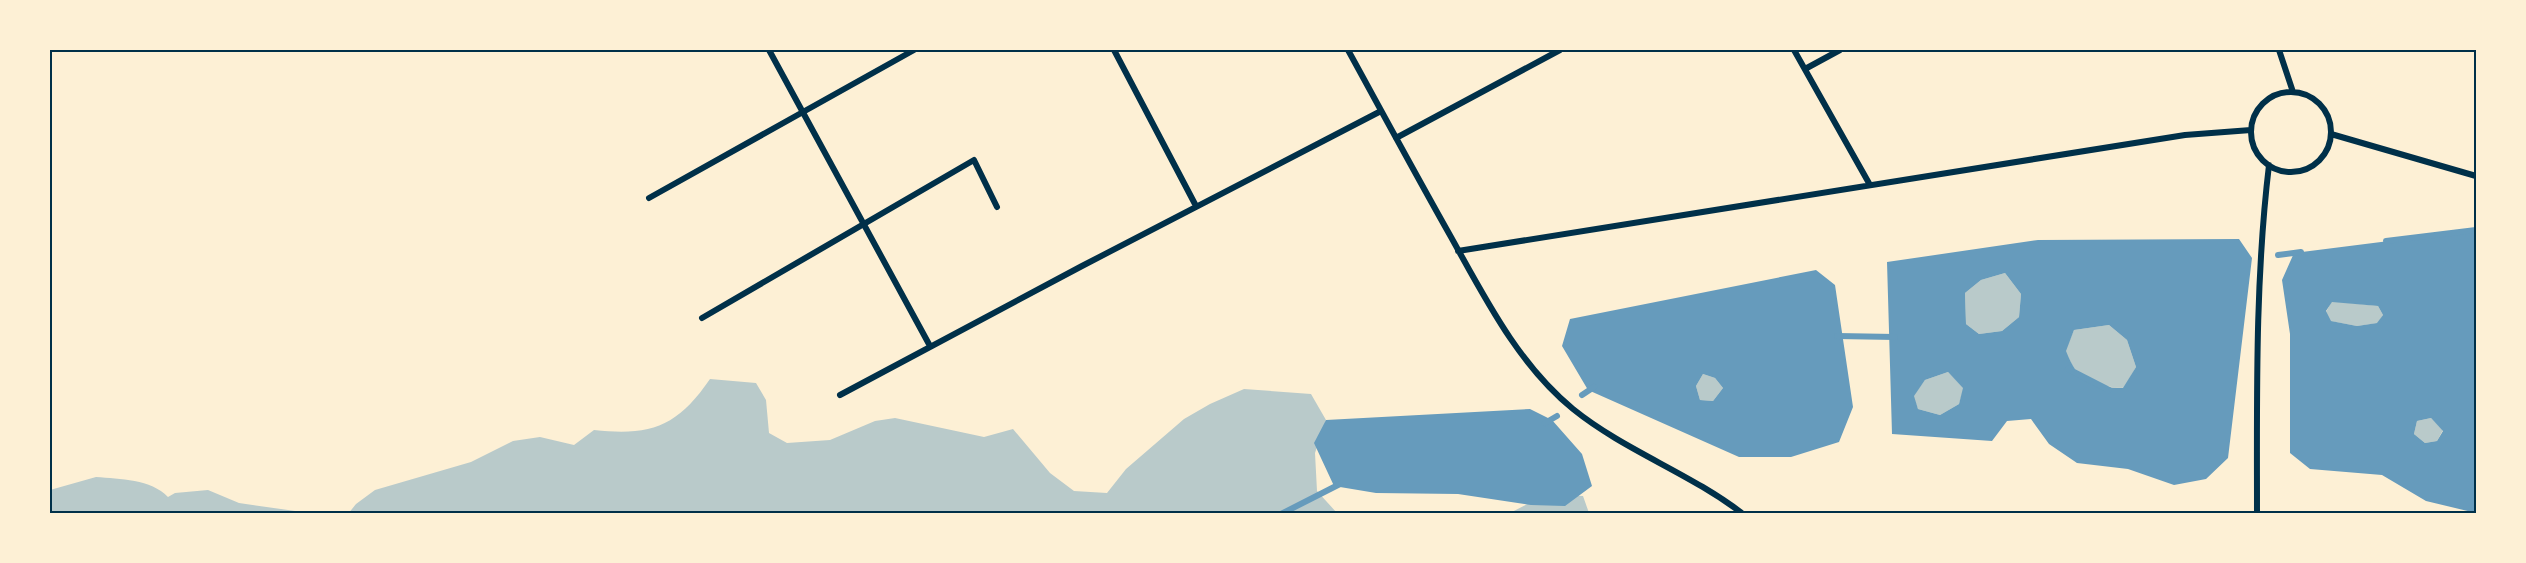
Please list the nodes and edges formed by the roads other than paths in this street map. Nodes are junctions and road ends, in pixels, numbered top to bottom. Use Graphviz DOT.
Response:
graph roads {
  1 [pos="769,50"];
  2 [pos="914,50"];
  3 [pos="1114,50"];
  4 [pos="1348,50"];
  5 [pos="1560,50"];
  6 [pos="1794,50"];
  7 [pos="1840,50"];
  8 [pos="2279,50"];
  9 [pos="1805,69"];
  10 [pos="2293,92"];
  11 [pos="803,111"];
  12 [pos="1381,111"];
  13 [pos="2251,130"];
  14 [pos="2331,134"];
  15 [pos="1396,138"];
  16 [pos="2269,165"];
  17 [pos="2476,176"];
  18 [pos="1870,185"];
  19 [pos="649,198"];
  20 [pos="997,207"];
  21 [pos="1196,207"];
  22 [pos="863,224"];
  23 [pos="1458,251"];
  24 [pos="702,318"];
  25 [pos="930,346"];
  26 [pos="840,395"];
  27 [pos="1743,513"];
  28 [pos="2257,513"];
  1 -- 11 [label="street"];
  2 -- 11 [label="street"];
  3 -- 21 [label="street"];
  4 -- 12 [label="street"];
  5 -- 15 [label="street"];
  6 -- 9 [label="street"];
  7 -- 9 [label="street"];
  8 -- 10 [label="street"];
  9 -- 18 [label="street"];
  10 -- 13 [label="street"];
  10 -- 14 [label="street"];
  11 -- 19 [label="street"];
  11 -- 22 [label="street"];
  12 -- 15 [label="street"];
  12 -- 21 [label="street"];
  13 -- 16 [label="street"];
  13 -- 18 [label="street"];
  14 -- 16 [label="street"];
  14 -- 17 [label="street"];
  15 -- 23 [label="street"];
  16 -- 28 [label="street"];
  18 -- 23 [label="street"];
  20 -- 22 [label="street"];
  21 -- 25 [label="street"];
  22 -- 24 [label="street"];
  22 -- 25 [label="street"];
  23 -- 27 [label="street"];
  25 -- 26 [label="street"];
}
